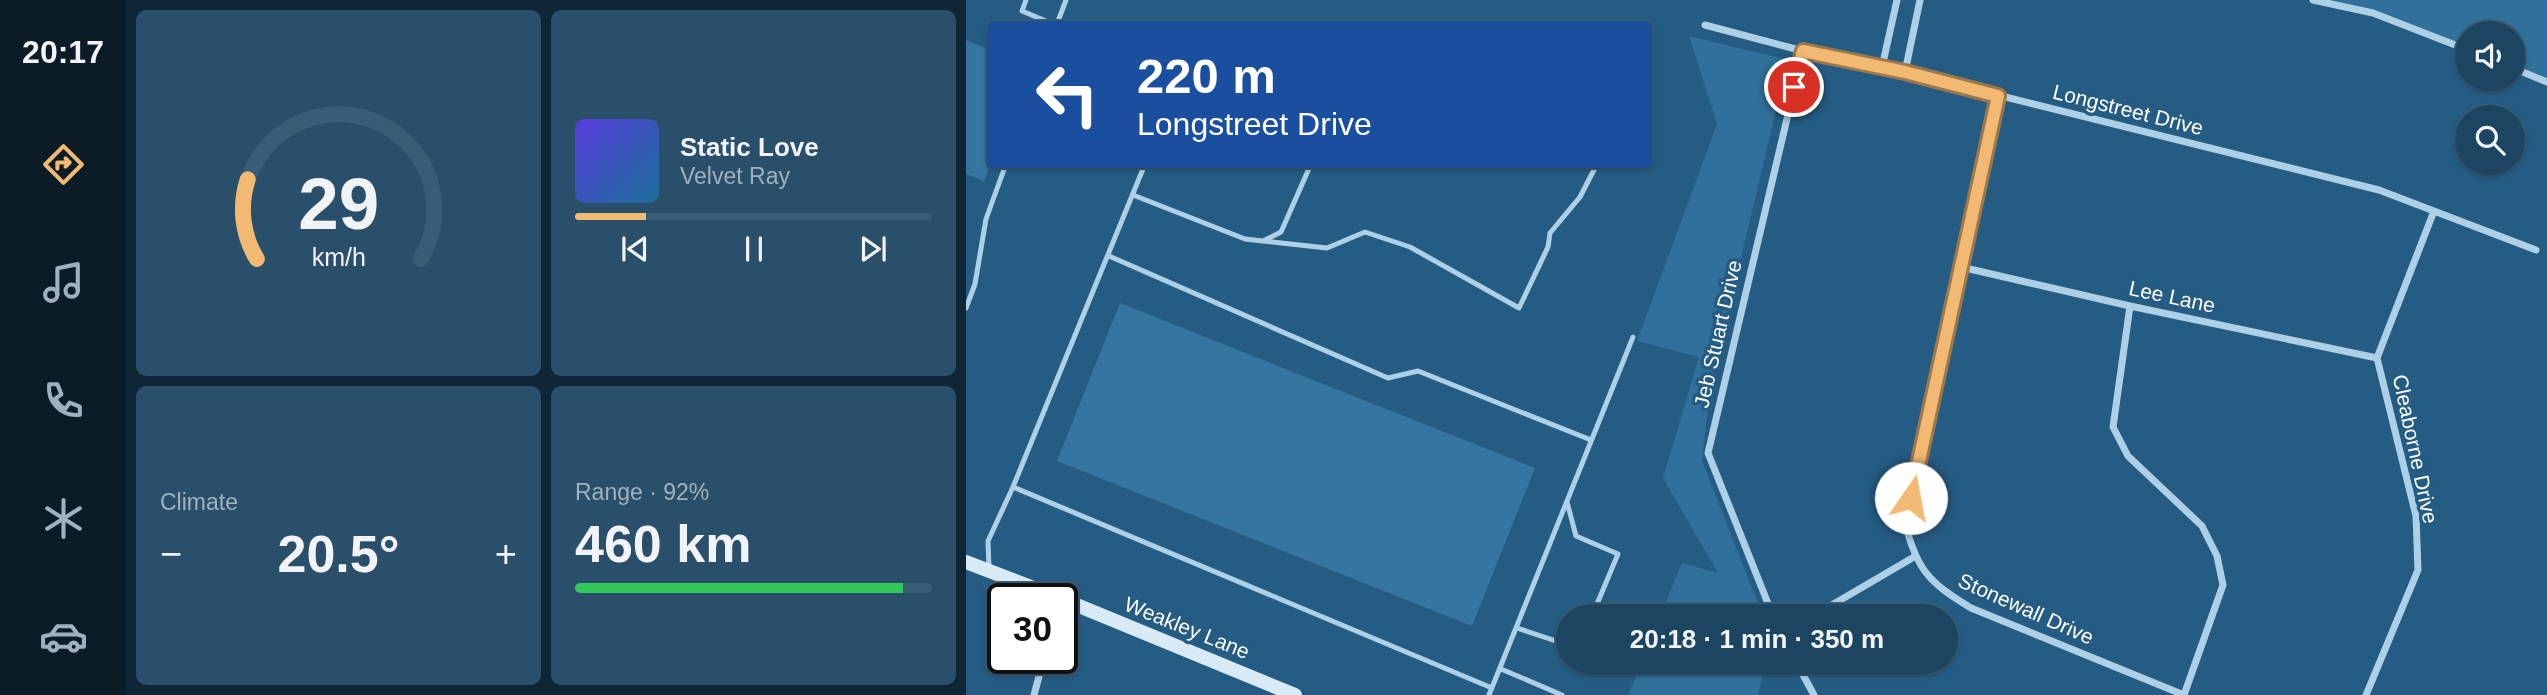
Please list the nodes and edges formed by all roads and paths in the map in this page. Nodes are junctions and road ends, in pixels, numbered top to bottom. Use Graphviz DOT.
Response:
graph roads {
  1 [pos="1026,0"];
  2 [pos="1066,0"];
  3 [pos="1897,0"];
  4 [pos="1920,0"];
  5 [pos="2313,0"];
  6 [pos="1047,21"];
  7 [pos="1056,21"];
  8 [pos="1705,25"];
  9 [pos="2455,45"];
  10 [pos="1803,51"];
  11 [pos="1882,67"];
  12 [pos="1905,72"];
  13 [pos="2525,73"];
  14 [pos="2547,82"];
  15 [pos="1998,96"];
  16 [pos="1005,168"];
  17 [pos="1143,168"];
  18 [pos="1309,168"];
  19 [pos="1595,168"];
  20 [pos="1133,195"];
  21 [pos="2434,211"];
  22 [pos="1263,241"];
  23 [pos="2536,250"];
  24 [pos="1109,256"];
  25 [pos="1961,267"];
  26 [pos="2130,306"];
  27 [pos="966,308"];
  28 [pos="1633,337"];
  29 [pos="2377,358"];
  30 [pos="1591,440"];
  31 [pos="1013,487"];
  32 [pos="1567,502"];
  33 [pos="1914,557"];
  34 [pos="966,562"];
  35 [pos="989,571"];
  36 [pos="1020,583"];
  37 [pos="1597,604"];
  38 [pos="1768,604"];
  39 [pos="1834,604"];
  40 [pos="1078,606"];
  41 [pos="1517,628"];
  42 [pos="1556,641"];
  43 [pos="1501,669"];
  44 [pos="1040,674"];
  45 [pos="1803,674"];
  46 [pos="1492,688"];
  47 [pos="1034,695"];
  48 [pos="1295,695"];
  49 [pos="1489,695"];
  50 [pos="1562,695"];
  51 [pos="1814,695"];
  52 [pos="2184,695"];
  53 [pos="2366,695"];
  1 -- 6 [label="lane"];
  2 -- 7 [label="lane"];
  3 -- 11 [label="street"];
  4 -- 12 [label="street"];
  5 -- 9 [label="street"];
  8 -- 10 [label="street, Longstreet Drive"];
  10 -- 11 [label="street, Longstreet Drive"];
  10 -- 38 [label="street, Jeb Stuart Drive"];
  11 -- 12 [label="street, Longstreet Drive"];
  12 -- 15 [label="street, Longstreet Drive"];
  13 -- 14 [label="street"];
  15 -- 21 [label="street, Longstreet Drive"];
  15 -- 25 [label="street, Stonewall Drive"];
  16 -- 27 [label="lane"];
  17 -- 20 [label="lane"];
  18 -- 22 [label="lane"];
  19 -- 22 [label="lane"];
  20 -- 22 [label="lane"];
  20 -- 24 [label="lane"];
  21 -- 23 [label="street, Longstreet Drive"];
  21 -- 29 [label="street, Cleaborne Drive"];
  24 -- 30 [label="lane"];
  24 -- 31 [label="lane"];
  25 -- 26 [label="street, Lee Lane"];
  25 -- 33 [label="street, Stonewall Drive"];
  26 -- 29 [label="street, Lee Lane"];
  26 -- 52 [label="street"];
  28 -- 30 [label="lane"];
  29 -- 53 [label="street, Cleaborne Drive"];
  30 -- 32 [label="lane"];
  31 -- 35 [label="lane"];
  31 -- 46 [label="lane"];
  32 -- 37 [label="lane"];
  32 -- 41 [label="lane"];
  33 -- 39 [label="street"];
  33 -- 52 [label="street, Stonewall Drive"];
  34 -- 35 [label="main road, Weakley Lane"];
  35 -- 36 [label="main road, Weakley Lane"];
  40 -- 48 [label="main road, Weakley Lane"];
  41 -- 42 [label="lane"];
  41 -- 43 [label="lane"];
  43 -- 46 [label="lane"];
  43 -- 50 [label="lane"];
  44 -- 47 [label="street"];
  45 -- 51 [label="street"];
  46 -- 49 [label="lane"];
}
